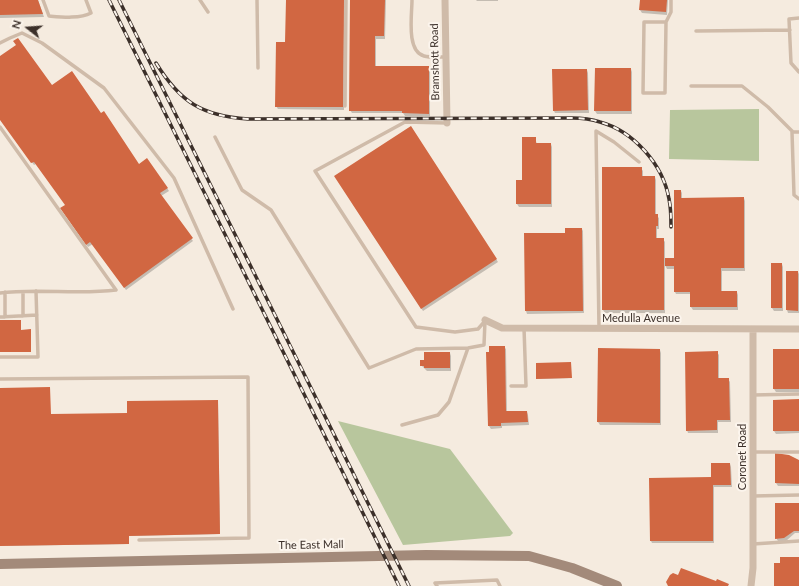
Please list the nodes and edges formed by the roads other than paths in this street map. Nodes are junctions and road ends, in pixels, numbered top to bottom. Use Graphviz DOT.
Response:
graph roads {
  1 [pos="43,0"];
  2 [pos="86,0"];
  3 [pos="200,0"];
  4 [pos="257,0"];
  5 [pos="346,0"];
  6 [pos="412,0"];
  7 [pos="445,0"];
  8 [pos="671,0"];
  9 [pos="208,12"];
  10 [pos="799,18"];
  11 [pos="666,22"];
  12 [pos="790,30"];
  13 [pos="696,31"];
  14 [pos="0,43"];
  15 [pos="446,57"];
  16 [pos="258,68"];
  17 [pos="799,72"];
  18 [pos="691,86"];
  19 [pos="345,106"];
  20 [pos="447,123"];
  21 [pos="0,127"];
  22 [pos="793,132"];
  23 [pos="799,132"];
  24 [pos="215,137"];
  25 [pos="639,162"];
  26 [pos="799,199"];
  27 [pos="36,291"];
  28 [pos="5,292"];
  29 [pos="23,292"];
  30 [pos="0,293"];
  31 [pos="233,309"];
  32 [pos="37,315"];
  33 [pos="22,316"];
  34 [pos="0,317"];
  35 [pos="5,317"];
  36 [pos="485,320"];
  37 [pos="524,328"];
  38 [pos="600,328"];
  39 [pos="753,329"];
  40 [pos="799,329"];
  41 [pos="468,348"];
  42 [pos="0,357"];
  43 [pos="0,379"];
  44 [pos="511,386"];
  45 [pos="799,394"];
  46 [pos="753,395"];
  47 [pos="402,426"];
  48 [pos="753,452"];
  49 [pos="799,452"];
  50 [pos="799,495"];
  51 [pos="753,496"];
  52 [pos="139,540"];
  53 [pos="799,541"];
  54 [pos="753,544"];
  55 [pos="0,564"];
  56 [pos="456,581"];
  57 [pos="477,581"];
  58 [pos="437,586"];
  59 [pos="459,586"];
  60 [pos="480,586"];
  61 [pos="500,586"];
  62 [pos="617,586"];
  63 [pos="751,586"];
  1 -- 2 [label="lane"];
  3 -- 9 [label="lane"];
  4 -- 16 [label="lane"];
  5 -- 19 [label="lane"];
  6 -- 15 [label="lane"];
  7 -- 15 [label="street, Bramshott Road"];
  8 -- 11 [label="lane"];
  10 -- 12 [label="lane"];
  11 -- 11 [label="lane"];
  12 -- 13 [label="lane"];
  12 -- 17 [label="lane"];
  14 -- 31 [label="lane"];
  15 -- 20 [label="street, Bramshott Road"];
  18 -- 22 [label="lane"];
  20 -- 36 [label="lane"];
  21 -- 27 [label="lane"];
  22 -- 23 [label="lane"];
  22 -- 26 [label="lane"];
  24 -- 41 [label="lane"];
  25 -- 38 [label="lane"];
  27 -- 29 [label="lane"];
  27 -- 32 [label="lane"];
  28 -- 29 [label="lane"];
  28 -- 30 [label="lane"];
  28 -- 35 [label="lane"];
  29 -- 33 [label="lane"];
  32 -- 33 [label="lane"];
  32 -- 42 [label="lane"];
  33 -- 35 [label="lane"];
  34 -- 35 [label="lane"];
  36 -- 37 [label="street, Medulla Avenue"];
  36 -- 41 [label="lane"];
  37 -- 38 [label="street, Medulla Avenue"];
  37 -- 44 [label="lane"];
  38 -- 39 [label="street, Medulla Avenue"];
  39 -- 40 [label="street, Medulla Avenue"];
  39 -- 46 [label="street, Coronet Road"];
  41 -- 47 [label="lane"];
  43 -- 52 [label="lane"];
  45 -- 46 [label="lane"];
  46 -- 48 [label="street, Coronet Road"];
  48 -- 49 [label="lane"];
  48 -- 51 [label="street, Coronet Road"];
  50 -- 51 [label="lane"];
  51 -- 54 [label="street, Coronet Road"];
  53 -- 54 [label="lane"];
  54 -- 63 [label="street, Coronet Road"];
  55 -- 62 [label="main road, The East Mall"];
  56 -- 57 [label="lane"];
  56 -- 58 [label="lane"];
  56 -- 59 [label="lane"];
  57 -- 60 [label="lane"];
  57 -- 61 [label="lane"];
}
